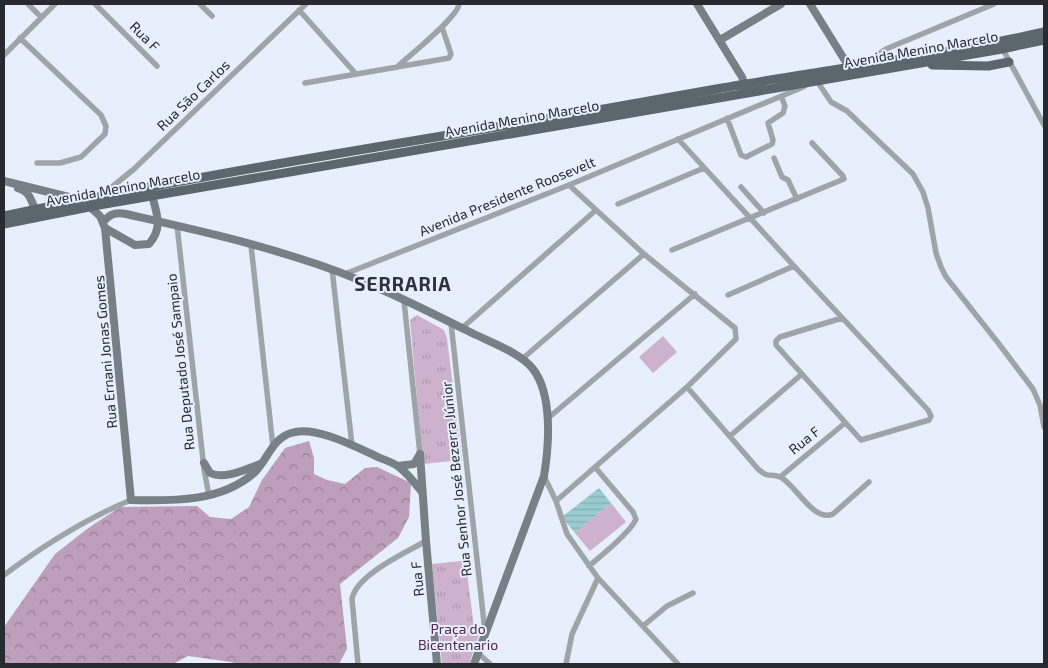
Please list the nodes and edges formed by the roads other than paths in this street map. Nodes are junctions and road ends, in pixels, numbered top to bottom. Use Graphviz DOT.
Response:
graph roads {
  1 [pos="28,4"];
  2 [pos="55,4"];
  3 [pos="95,4"];
  4 [pos="200,4"];
  5 [pos="306,4"];
  6 [pos="459,4"];
  7 [pos="697,4"];
  8 [pos="781,4"];
  9 [pos="810,4"];
  10 [pos="994,4"];
  11 [pos="978,7"];
  12 [pos="299,10"];
  13 [pos="212,16"];
  14 [pos="41,17"];
  15 [pos="442,27"];
  16 [pos="1044,32"];
  17 [pos="20,38"];
  18 [pos="720,40"];
  19 [pos="1044,40"];
  20 [pos="1000,46"];
  21 [pos="4,55"];
  22 [pos="1008,62"];
  23 [pos="874,64"];
  24 [pos="915,64"];
  25 [pos="157,66"];
  26 [pos="848,67"];
  27 [pos="395,69"];
  28 [pos="356,74"];
  29 [pos="812,82"];
  30 [pos="305,84"];
  31 [pos="745,84"];
  32 [pos="747,94"];
  33 [pos="780,96"];
  34 [pos="727,118"];
  35 [pos="1044,126"];
  36 [pos="678,138"];
  37 [pos="812,143"];
  38 [pos="774,158"];
  39 [pos="37,162"];
  40 [pos="704,168"];
  41 [pos="4,181"];
  42 [pos="4,185"];
  43 [pos="569,185"];
  44 [pos="150,186"];
  45 [pos="741,187"];
  46 [pos="102,195"];
  47 [pos="152,196"];
  48 [pos="797,199"];
  49 [pos="81,200"];
  50 [pos="618,204"];
  51 [pos="90,207"];
  52 [pos="596,210"];
  53 [pos="37,212"];
  54 [pos="764,213"];
  55 [pos="4,216"];
  56 [pos="751,219"];
  57 [pos="159,221"];
  58 [pos="4,224"];
  59 [pos="104,225"];
  60 [pos="177,225"];
  61 [pos="251,245"];
  62 [pos="672,250"];
  63 [pos="644,254"];
  64 [pos="794,266"];
  65 [pos="332,269"];
  66 [pos="345,274"];
  67 [pos="695,294"];
  68 [pos="728,296"];
  69 [pos="404,301"];
  70 [pos="842,318"];
  71 [pos="451,323"];
  72 [pos="462,328"];
  73 [pos="522,359"];
  74 [pos="802,374"];
  75 [pos="687,387"];
  76 [pos="547,419"];
  77 [pos="845,423"];
  78 [pos="1044,427"];
  79 [pos="730,436"];
  80 [pos="352,445"];
  81 [pos="273,447"];
  82 [pos="420,454"];
  83 [pos="262,463"];
  84 [pos="204,464"];
  85 [pos="398,466"];
  86 [pos="595,467"];
  87 [pos="544,476"];
  88 [pos="780,477"];
  89 [pos="869,482"];
  90 [pos="422,492"];
  91 [pos="209,496"];
  92 [pos="132,500"];
  93 [pos="556,502"];
  94 [pos="426,540"];
  95 [pos="589,566"];
  96 [pos="4,574"];
  97 [pos="598,578"];
  98 [pos="693,593"];
  99 [pos="643,626"];
  100 [pos="485,632"];
  101 [pos="478,653"];
  102 [pos="358,664"];
  103 [pos="437,664"];
  104 [pos="474,664"];
  105 [pos="490,664"];
  106 [pos="566,664"];
  107 [pos="678,664"];
  1 -- 14 [label="street"];
  2 -- 14 [label="street"];
  3 -- 25 [label="street, Rua F"];
  4 -- 13 [label="street"];
  5 -- 12 [label="street, Rua São Carlos"];
  6 -- 15 [label="street"];
  7 -- 18 [label="street"];
  8 -- 18 [label="street"];
  9 -- 26 [label="street"];
  10 -- 11 [label="street"];
  11 -- 23 [label="street"];
  12 -- 28 [label="street"];
  12 -- 46 [label="street, Rua São Carlos"];
  14 -- 17 [label="street"];
  15 -- 27 [label="street"];
  15 -- 27 [label="street"];
  16 -- 20 [label="main road, Avenida Menino Marcelo"];
  17 -- 21 [label="street"];
  17 -- 39 [label="street"];
  18 -- 31 [label="street"];
  19 -- 20 [label="main road, Avenida Menino Marcelo"];
  20 -- 22 [label="street"];
  20 -- 23 [label="main road, Avenida Menino Marcelo"];
  20 -- 24 [label="main road, Avenida Menino Marcelo"];
  22 -- 24 [label="main road"];
  22 -- 35 [label="street"];
  23 -- 26 [label="main road, Avenida Menino Marcelo"];
  24 -- 29 [label="main road, Avenida Menino Marcelo"];
  26 -- 31 [label="main road, Avenida Menino Marcelo"];
  27 -- 28 [label="street"];
  28 -- 30 [label="street"];
  29 -- 32 [label="main road, Avenida Menino Marcelo"];
  29 -- 33 [label="street, Avenida Presidente Roosevelt"];
  29 -- 78 [label="street"];
  31 -- 32 [label="street"];
  31 -- 44 [label="main road, Avenida Menino Marcelo"];
  32 -- 47 [label="main road, Avenida Menino Marcelo"];
  33 -- 34 [label="street, Avenida Presidente Roosevelt"];
  33 -- 34 [label="street"];
  34 -- 36 [label="street, Avenida Presidente Roosevelt"];
  36 -- 40 [label="street"];
  36 -- 43 [label="street, Avenida Presidente Roosevelt"];
  37 -- 48 [label="street"];
  38 -- 48 [label="street"];
  40 -- 50 [label="street"];
  40 -- 56 [label="street"];
  41 -- 49 [label="street"];
  42 -- 53 [label="street"];
  43 -- 52 [label="street"];
  43 -- 66 [label="street, Avenida Presidente Roosevelt"];
  44 -- 46 [label="main road, Avenida Menino Marcelo"];
  44 -- 47 [label="street"];
  45 -- 54 [label="street"];
  46 -- 49 [label="main road, Avenida Menino Marcelo"];
  47 -- 51 [label="main road, Avenida Menino Marcelo"];
  47 -- 57 [label="street"];
  48 -- 54 [label="street"];
  49 -- 53 [label="main road, Avenida Menino Marcelo"];
  51 -- 53 [label="main road, Avenida Menino Marcelo"];
  51 -- 59 [label="street"];
  52 -- 63 [label="street"];
  52 -- 72 [label="street"];
  53 -- 55 [label="main road, Avenida Menino Marcelo"];
  53 -- 58 [label="main road, Avenida Menino Marcelo"];
  54 -- 56 [label="street"];
  56 -- 62 [label="street"];
  56 -- 64 [label="street"];
  57 -- 59 [label="street"];
  57 -- 59 [label="street"];
  57 -- 60 [label="street"];
  59 -- 92 [label="street, Rua Ernani Jonas Gomes"];
  60 -- 61 [label="street"];
  60 -- 84 [label="street, Rua Deputado José Sampaio"];
  61 -- 65 [label="street"];
  61 -- 81 [label="street"];
  63 -- 67 [label="street"];
  63 -- 73 [label="street"];
  64 -- 68 [label="street"];
  64 -- 70 [label="street"];
  65 -- 66 [label="street"];
  65 -- 80 [label="street"];
  66 -- 69 [label="street"];
  67 -- 75 [label="street"];
  67 -- 76 [label="street"];
  69 -- 71 [label="street"];
  69 -- 82 [label="street"];
  70 -- 74 [label="street"];
  70 -- 77 [label="street"];
  71 -- 72 [label="street"];
  71 -- 100 [label="street, Rua Senhor José Bezerra Júnior"];
  72 -- 73 [label="street"];
  73 -- 76 [label="street"];
  74 -- 77 [label="street"];
  74 -- 79 [label="street"];
  75 -- 79 [label="street"];
  75 -- 86 [label="street"];
  76 -- 87 [label="street"];
  77 -- 88 [label="street, Rua F"];
  79 -- 88 [label="street"];
  80 -- 81 [label="street"];
  80 -- 85 [label="street"];
  81 -- 83 [label="street"];
  82 -- 85 [label="street"];
  82 -- 90 [label="street, Rua F"];
  83 -- 84 [label="street"];
  83 -- 91 [label="street"];
  84 -- 91 [label="street, Rua Deputado José Sampaio"];
  85 -- 90 [label="street"];
  86 -- 93 [label="street"];
  86 -- 95 [label="street"];
  87 -- 93 [label="street"];
  87 -- 100 [label="street"];
  88 -- 89 [label="street"];
  90 -- 94 [label="street, Rua F"];
  91 -- 92 [label="street"];
  92 -- 96 [label="street"];
  93 -- 95 [label="street"];
  94 -- 102 [label="street"];
  94 -- 103 [label="street, Rua F"];
  95 -- 97 [label="street"];
  97 -- 99 [label="street"];
  97 -- 106 [label="street"];
  98 -- 99 [label="street"];
  99 -- 107 [label="street"];
  100 -- 101 [label="street"];
  101 -- 104 [label="street"];
  101 -- 105 [label="street"];
}
